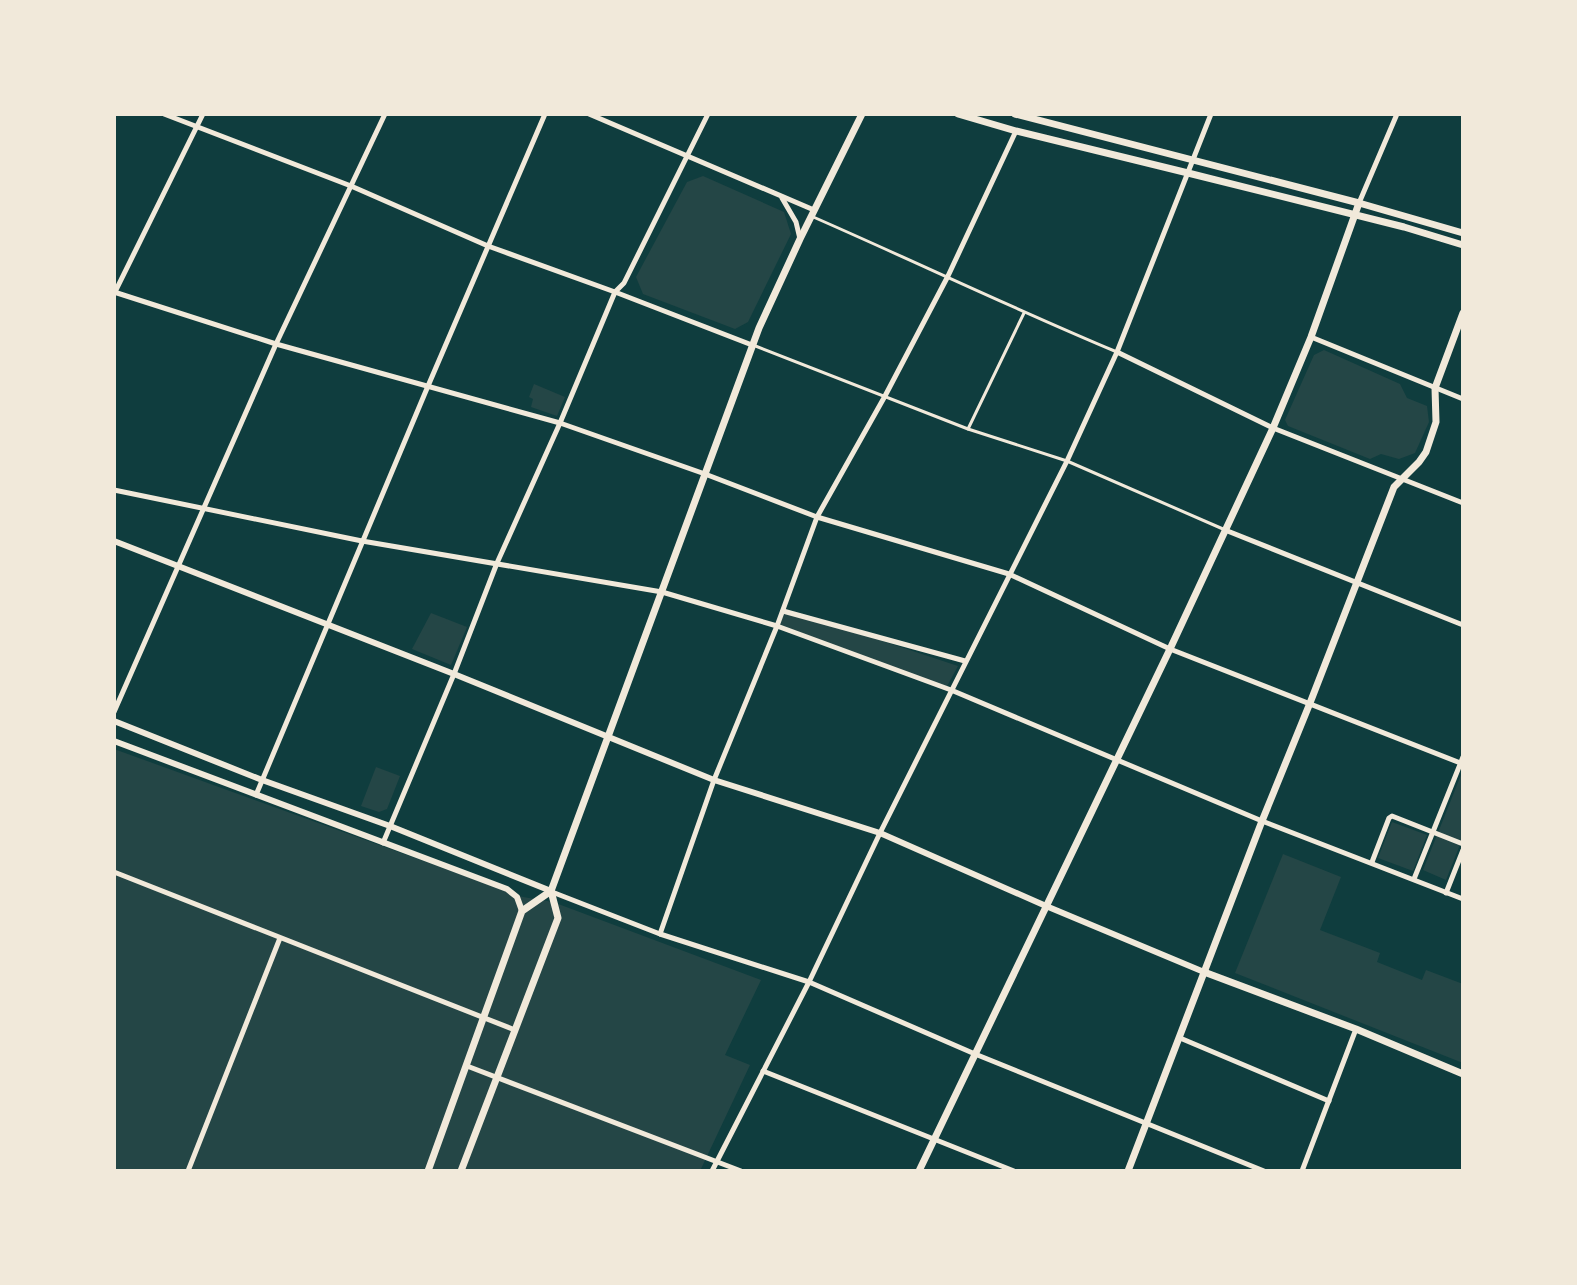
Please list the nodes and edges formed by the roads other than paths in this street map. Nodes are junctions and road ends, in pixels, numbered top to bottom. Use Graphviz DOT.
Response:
graph roads {
  1 [pos="164,114"];
  2 [pos="203,114"];
  3 [pos="385,114"];
  4 [pos="545,114"];
  5 [pos="589,114"];
  6 [pos="708,114"];
  7 [pos="862,114"];
  8 [pos="958,114"];
  9 [pos="1211,114"];
  10 [pos="1397,114"];
  11 [pos="1020,115"];
  12 [pos="197,126"];
  13 [pos="1016,131"];
  14 [pos="687,157"];
  15 [pos="1193,161"];
  16 [pos="1188,173"];
  17 [pos="351,186"];
  18 [pos="781,197"];
  19 [pos="1359,203"];
  20 [pos="813,213"];
  21 [pos="1355,216"];
  22 [pos="1463,233"];
  23 [pos="800,239"];
  24 [pos="1463,245"];
  25 [pos="488,246"];
  26 [pos="948,276"];
  27 [pos="615,292"];
  28 [pos="114,293"];
  29 [pos="1024,313"];
  30 [pos="1463,313"];
  31 [pos="1311,337"];
  32 [pos="276,344"];
  33 [pos="753,345"];
  34 [pos="1117,352"];
  35 [pos="428,386"];
  36 [pos="1435,388"];
  37 [pos="885,396"];
  38 [pos="1463,399"];
  39 [pos="560,423"];
  40 [pos="1273,428"];
  41 [pos="968,429"];
  42 [pos="1067,461"];
  43 [pos="705,474"];
  44 [pos="1402,478"];
  45 [pos="114,490"];
  46 [pos="1463,503"];
  47 [pos="204,509"];
  48 [pos="817,517"];
  49 [pos="1225,530"];
  50 [pos="114,541"];
  51 [pos="362,541"];
  52 [pos="497,563"];
  53 [pos="179,566"];
  54 [pos="1009,574"];
  55 [pos="1357,583"];
  56 [pos="662,592"];
  57 [pos="783,611"];
  58 [pos="328,625"];
  59 [pos="1463,625"];
  60 [pos="777,626"];
  61 [pos="1170,649"];
  62 [pos="965,661"];
  63 [pos="454,674"];
  64 [pos="951,690"];
  65 [pos="1310,703"];
  66 [pos="114,712"];
  67 [pos="114,721"];
  68 [pos="607,737"];
  69 [pos="114,741"];
  70 [pos="1116,761"];
  71 [pos="1462,761"];
  72 [pos="262,780"];
  73 [pos="714,780"];
  74 [pos="256,795"];
  75 [pos="1262,821"];
  76 [pos="390,826"];
  77 [pos="1433,832"];
  78 [pos="880,833"];
  79 [pos="383,843"];
  80 [pos="1463,847"];
  81 [pos="1372,862"];
  82 [pos="114,872"];
  83 [pos="1414,879"];
  84 [pos="551,891"];
  85 [pos="1446,893"];
  86 [pos="1463,899"];
  87 [pos="1046,906"];
  88 [pos="522,911"];
  89 [pos="660,934"];
  90 [pos="280,938"];
  91 [pos="1204,972"];
  92 [pos="809,982"];
  93 [pos="485,1017"];
  94 [pos="1356,1029"];
  95 [pos="515,1030"];
  96 [pos="1180,1038"];
  97 [pos="975,1054"];
  98 [pos="467,1066"];
  99 [pos="763,1071"];
  100 [pos="1463,1074"];
  101 [pos="497,1077"];
  102 [pos="1329,1101"];
  103 [pos="1147,1124"];
  104 [pos="934,1140"];
  105 [pos="716,1161"];
  106 [pos="188,1171"];
  107 [pos="428,1171"];
  108 [pos="461,1171"];
  109 [pos="712,1171"];
  110 [pos="741,1171"];
  111 [pos="919,1171"];
  112 [pos="1014,1171"];
  113 [pos="1128,1171"];
  114 [pos="1264,1171"];
  115 [pos="1302,1171"];
  1 -- 12 [label="street"];
  2 -- 12 [label="street"];
  3 -- 17 [label="street"];
  4 -- 25 [label="street"];
  5 -- 14 [label="street"];
  6 -- 14 [label="street"];
  7 -- 20 [label="main road"];
  8 -- 13 [label="main road"];
  9 -- 15 [label="street"];
  10 -- 19 [label="street"];
  11 -- 13 [label="main road"];
  11 -- 15 [label="main road"];
  12 -- 17 [label="street"];
  12 -- 28 [label="street"];
  13 -- 16 [label="main road"];
  13 -- 26 [label="street"];
  14 -- 18 [label="street"];
  14 -- 27 [label="street"];
  15 -- 16 [label="street"];
  15 -- 19 [label="main road"];
  16 -- 21 [label="main road"];
  16 -- 34 [label="street"];
  17 -- 25 [label="street"];
  17 -- 32 [label="street"];
  18 -- 20 [label="street"];
  18 -- 23 [label="street"];
  19 -- 21 [label="main road"];
  19 -- 22 [label="main road"];
  20 -- 23 [label="main road"];
  20 -- 26 [label="street"];
  21 -- 24 [label="main road"];
  21 -- 31 [label="main road"];
  23 -- 33 [label="main road"];
  25 -- 27 [label="street"];
  25 -- 35 [label="street"];
  26 -- 29 [label="street"];
  26 -- 37 [label="street"];
  27 -- 33 [label="street"];
  27 -- 39 [label="street"];
  28 -- 32 [label="street"];
  29 -- 34 [label="street"];
  29 -- 41 [label="street"];
  30 -- 36 [label="main road"];
  31 -- 36 [label="street"];
  31 -- 40 [label="main road"];
  32 -- 35 [label="street"];
  32 -- 47 [label="street"];
  33 -- 37 [label="street"];
  33 -- 43 [label="main road"];
  34 -- 40 [label="street"];
  34 -- 42 [label="street"];
  35 -- 39 [label="street"];
  35 -- 51 [label="street"];
  36 -- 38 [label="street"];
  36 -- 44 [label="main road"];
  37 -- 41 [label="street"];
  37 -- 48 [label="street"];
  39 -- 43 [label="street"];
  39 -- 52 [label="street"];
  40 -- 44 [label="street"];
  40 -- 49 [label="main road"];
  41 -- 42 [label="street"];
  42 -- 49 [label="street"];
  42 -- 54 [label="street"];
  43 -- 48 [label="street"];
  43 -- 56 [label="main road"];
  44 -- 46 [label="street"];
  44 -- 55 [label="main road"];
  45 -- 47 [label="street"];
  47 -- 51 [label="street"];
  47 -- 53 [label="street"];
  48 -- 54 [label="street"];
  48 -- 57 [label="street"];
  49 -- 55 [label="street"];
  49 -- 61 [label="main road"];
  50 -- 53 [label="street"];
  51 -- 52 [label="street"];
  51 -- 58 [label="street"];
  52 -- 56 [label="street"];
  52 -- 63 [label="street"];
  53 -- 58 [label="street"];
  53 -- 66 [label="street"];
  54 -- 61 [label="street"];
  54 -- 62 [label="street"];
  55 -- 59 [label="street"];
  55 -- 65 [label="main road"];
  56 -- 60 [label="street"];
  56 -- 68 [label="main road"];
  57 -- 60 [label="street"];
  57 -- 62 [label="street"];
  58 -- 63 [label="street"];
  58 -- 72 [label="street"];
  60 -- 64 [label="street"];
  60 -- 73 [label="street"];
  61 -- 65 [label="street"];
  61 -- 70 [label="main road"];
  62 -- 64 [label="street"];
  63 -- 68 [label="street"];
  63 -- 76 [label="street"];
  64 -- 70 [label="street"];
  64 -- 78 [label="street"];
  65 -- 71 [label="street"];
  65 -- 75 [label="main road"];
  67 -- 72 [label="street"];
  68 -- 73 [label="street"];
  68 -- 84 [label="main road"];
  69 -- 74 [label="street"];
  70 -- 75 [label="street"];
  70 -- 87 [label="main road"];
  71 -- 77 [label="street"];
  72 -- 74 [label="street"];
  72 -- 76 [label="street"];
  73 -- 78 [label="street"];
  73 -- 89 [label="street"];
  74 -- 79 [label="street"];
  75 -- 81 [label="street"];
  75 -- 91 [label="main road"];
  76 -- 79 [label="street"];
  76 -- 84 [label="street"];
  77 -- 80 [label="street"];
  77 -- 81 [label="street"];
  77 -- 83 [label="street"];
  78 -- 87 [label="street"];
  78 -- 92 [label="street"];
  79 -- 88 [label="street"];
  80 -- 85 [label="street"];
  81 -- 83 [label="street"];
  82 -- 90 [label="street"];
  83 -- 85 [label="street"];
  84 -- 88 [label="main road"];
  84 -- 89 [label="street"];
  84 -- 95 [label="main road"];
  85 -- 86 [label="street"];
  87 -- 91 [label="street"];
  87 -- 97 [label="main road"];
  88 -- 93 [label="main road"];
  89 -- 92 [label="street"];
  90 -- 93 [label="street"];
  90 -- 106 [label="street"];
  91 -- 94 [label="main road"];
  91 -- 96 [label="main road"];
  92 -- 97 [label="street"];
  92 -- 99 [label="street"];
  93 -- 95 [label="street"];
  93 -- 98 [label="main road"];
  94 -- 100 [label="main road"];
  94 -- 102 [label="street"];
  95 -- 101 [label="main road"];
  96 -- 102 [label="street"];
  96 -- 103 [label="main road"];
  97 -- 103 [label="street"];
  97 -- 104 [label="main road"];
  98 -- 101 [label="street"];
  98 -- 107 [label="main road"];
  99 -- 104 [label="street"];
  99 -- 105 [label="street"];
  101 -- 105 [label="street"];
  101 -- 108 [label="main road"];
  102 -- 115 [label="street"];
  103 -- 113 [label="main road"];
  103 -- 114 [label="street"];
  104 -- 111 [label="main road"];
  104 -- 112 [label="street"];
  105 -- 109 [label="street"];
  105 -- 110 [label="street"];
}
